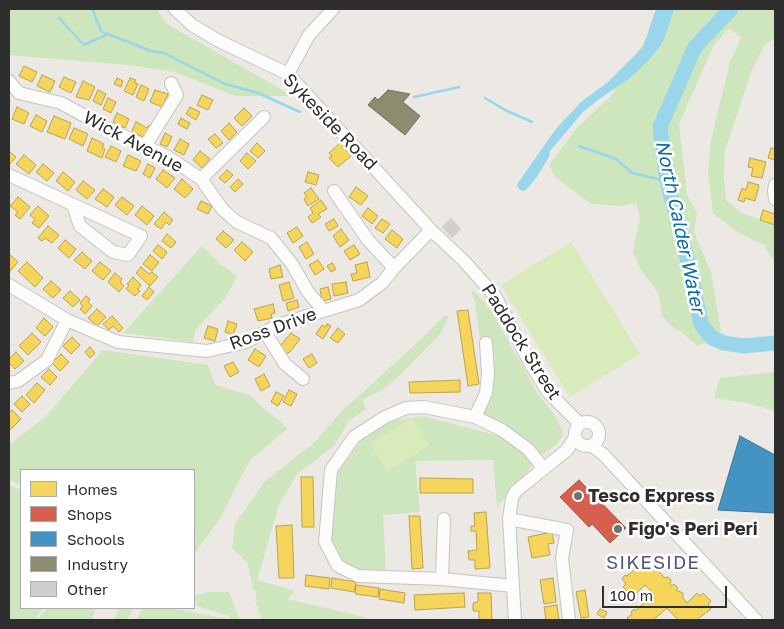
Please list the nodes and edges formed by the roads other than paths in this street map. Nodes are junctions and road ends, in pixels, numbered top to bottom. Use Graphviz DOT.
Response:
graph roads {
  1 [pos="175,9"];
  2 [pos="334,9"];
  3 [pos="288,74"];
  4 [pos="9,81"];
  5 [pos="171,83"];
  6 [pos="264,117"];
  7 [pos="145,146"];
  8 [pos="9,175"];
  9 [pos="201,179"];
  10 [pos="775,185"];
  11 [pos="334,191"];
  12 [pos="775,199"];
  13 [pos="73,205"];
  14 [pos="431,230"];
  15 [pos="464,261"];
  16 [pos="394,268"];
  17 [pos="9,285"];
  18 [pos="323,310"];
  19 [pos="67,320"];
  20 [pos="265,332"];
  21 [pos="486,343"];
  22 [pos="303,379"];
  23 [pos="9,383"];
  24 [pos="475,417"];
  25 [pos="584,437"];
  26 [pos="544,469"];
  27 [pos="444,519"];
  28 [pos="509,519"];
  29 [pos="442,579"];
  30 [pos="513,586"];
  31 [pos="515,620"];
  32 [pos="569,620"];
  33 [pos="756,620"];
  1 -- 3 [label="street, Sykeside Road"];
  2 -- 3 [label="street"];
  3 -- 14 [label="street, Sykeside Road"];
  4 -- 7 [label="street, Wick Avenue"];
  5 -- 7 [label="street"];
  6 -- 9 [label="street"];
  7 -- 9 [label="street, Wick Avenue"];
  8 -- 13 [label="street"];
  9 -- 18 [label="street, Wick Avenue"];
  10 -- 12 [label="street"];
  11 -- 16 [label="street"];
  13 -- 13 [label="street"];
  14 -- 15 [label="street, Sykeside Road"];
  14 -- 16 [label="street, Ross Drive"];
  15 -- 25 [label="street, Paddock Street"];
  16 -- 18 [label="street, Ross Drive"];
  17 -- 19 [label="street, Ross Drive"];
  18 -- 20 [label="street, Ross Drive"];
  19 -- 20 [label="street, Ross Drive"];
  19 -- 23 [label="street"];
  20 -- 22 [label="street"];
  21 -- 24 [label="street"];
  24 -- 26 [label="street"];
  24 -- 29 [label="street"];
  25 -- 26 [label="street"];
  25 -- 33 [label="street, Paddock Street"];
  26 -- 28 [label="street"];
  27 -- 29 [label="street"];
  28 -- 30 [label="street"];
  28 -- 32 [label="street"];
  29 -- 30 [label="street"];
  30 -- 31 [label="street"];
}
